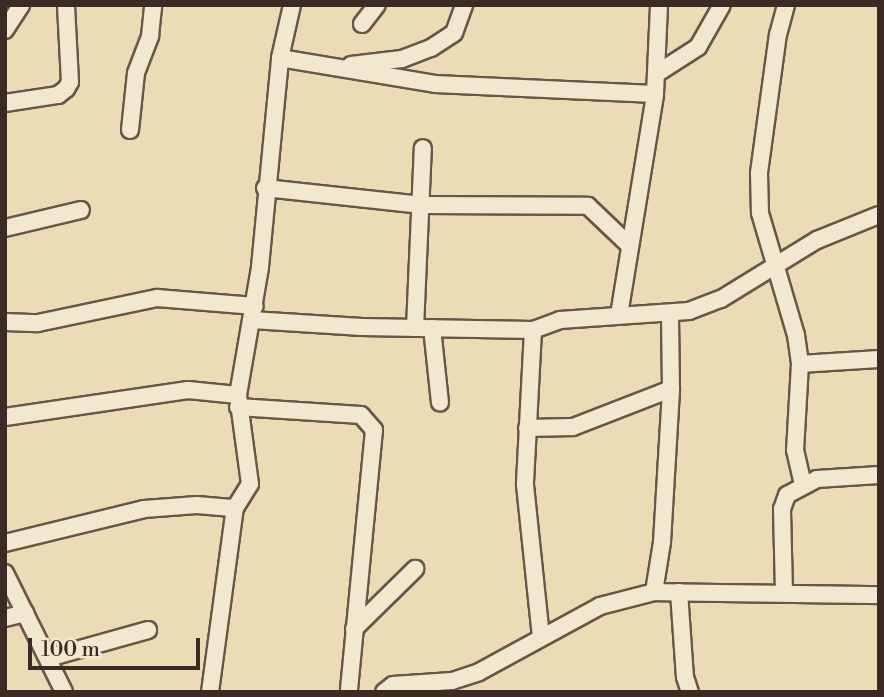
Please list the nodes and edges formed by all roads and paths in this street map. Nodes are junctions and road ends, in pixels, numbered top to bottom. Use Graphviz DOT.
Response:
graph roads {
  1 [pos="21,5"];
  2 [pos="66,5"];
  3 [pos="153,5"];
  4 [pos="292,5"];
  5 [pos="377,5"];
  6 [pos="464,5"];
  7 [pos="659,5"];
  8 [pos="722,5"];
  9 [pos="786,5"];
  10 [pos="362,24"];
  11 [pos="5,30"];
  12 [pos="280,58"];
  13 [pos="338,67"];
  14 [pos="656,74"];
  15 [pos="655,94"];
  16 [pos="5,103"];
  17 [pos="130,130"];
  18 [pos="424,148"];
  19 [pos="265,188"];
  20 [pos="422,205"];
  21 [pos="81,210"];
  22 [pos="879,215"];
  23 [pos="5,228"];
  24 [pos="630,246"];
  25 [pos="775,265"];
  26 [pos="253,313"];
  27 [pos="670,313"];
  28 [pos="619,315"];
  29 [pos="5,322"];
  30 [pos="415,328"];
  31 [pos="432,328"];
  32 [pos="533,330"];
  33 [pos="879,359"];
  34 [pos="800,364"];
  35 [pos="671,389"];
  36 [pos="238,401"];
  37 [pos="440,403"];
  38 [pos="5,417"];
  39 [pos="527,428"];
  40 [pos="879,475"];
  41 [pos="803,484"];
  42 [pos="235,508"];
  43 [pos="5,543"];
  44 [pos="415,569"];
  45 [pos="5,573"];
  46 [pos="654,592"];
  47 [pos="680,592"];
  48 [pos="784,592"];
  49 [pos="879,595"];
  50 [pos="25,613"];
  51 [pos="5,618"];
  52 [pos="354,629"];
  53 [pos="148,630"];
  54 [pos="541,638"];
  55 [pos="48,658"];
  56 [pos="688,691"];
  57 [pos="64,692"];
  58 [pos="210,692"];
  59 [pos="349,692"];
  60 [pos="384,692"];
  1 -- 11 [label="street"];
  2 -- 16 [label="street"];
  3 -- 17 [label="street"];
  4 -- 12 [label="street"];
  5 -- 10 [label="street"];
  6 -- 13 [label="street"];
  7 -- 14 [label="street"];
  8 -- 14 [label="street"];
  9 -- 25 [label="street"];
  12 -- 13 [label="street"];
  12 -- 19 [label="street"];
  13 -- 15 [label="street"];
  14 -- 15 [label="street"];
  15 -- 24 [label="street"];
  18 -- 20 [label="street"];
  19 -- 20 [label="street"];
  19 -- 26 [label="street"];
  20 -- 24 [label="street"];
  20 -- 30 [label="street"];
  21 -- 23 [label="street"];
  22 -- 25 [label="street"];
  24 -- 28 [label="street"];
  25 -- 27 [label="street"];
  25 -- 34 [label="street"];
  26 -- 29 [label="street"];
  26 -- 30 [label="street"];
  26 -- 36 [label="street"];
  27 -- 28 [label="street"];
  27 -- 35 [label="street"];
  28 -- 32 [label="street"];
  30 -- 31 [label="street"];
  31 -- 32 [label="street"];
  31 -- 37 [label="street"];
  32 -- 39 [label="street"];
  33 -- 34 [label="street"];
  34 -- 41 [label="street"];
  35 -- 39 [label="street"];
  35 -- 46 [label="street"];
  36 -- 38 [label="street"];
  36 -- 42 [label="street"];
  36 -- 52 [label="street"];
  39 -- 54 [label="street"];
  40 -- 41 [label="street"];
  41 -- 48 [label="street"];
  42 -- 43 [label="street"];
  42 -- 58 [label="street"];
  44 -- 52 [label="street"];
  45 -- 50 [label="street"];
  46 -- 47 [label="street"];
  46 -- 54 [label="street"];
  47 -- 48 [label="street"];
  47 -- 56 [label="street"];
  48 -- 49 [label="street"];
  50 -- 51 [label="street"];
  50 -- 55 [label="street"];
  52 -- 59 [label="street"];
  53 -- 55 [label="street"];
  54 -- 60 [label="street"];
  55 -- 57 [label="street"];
}
